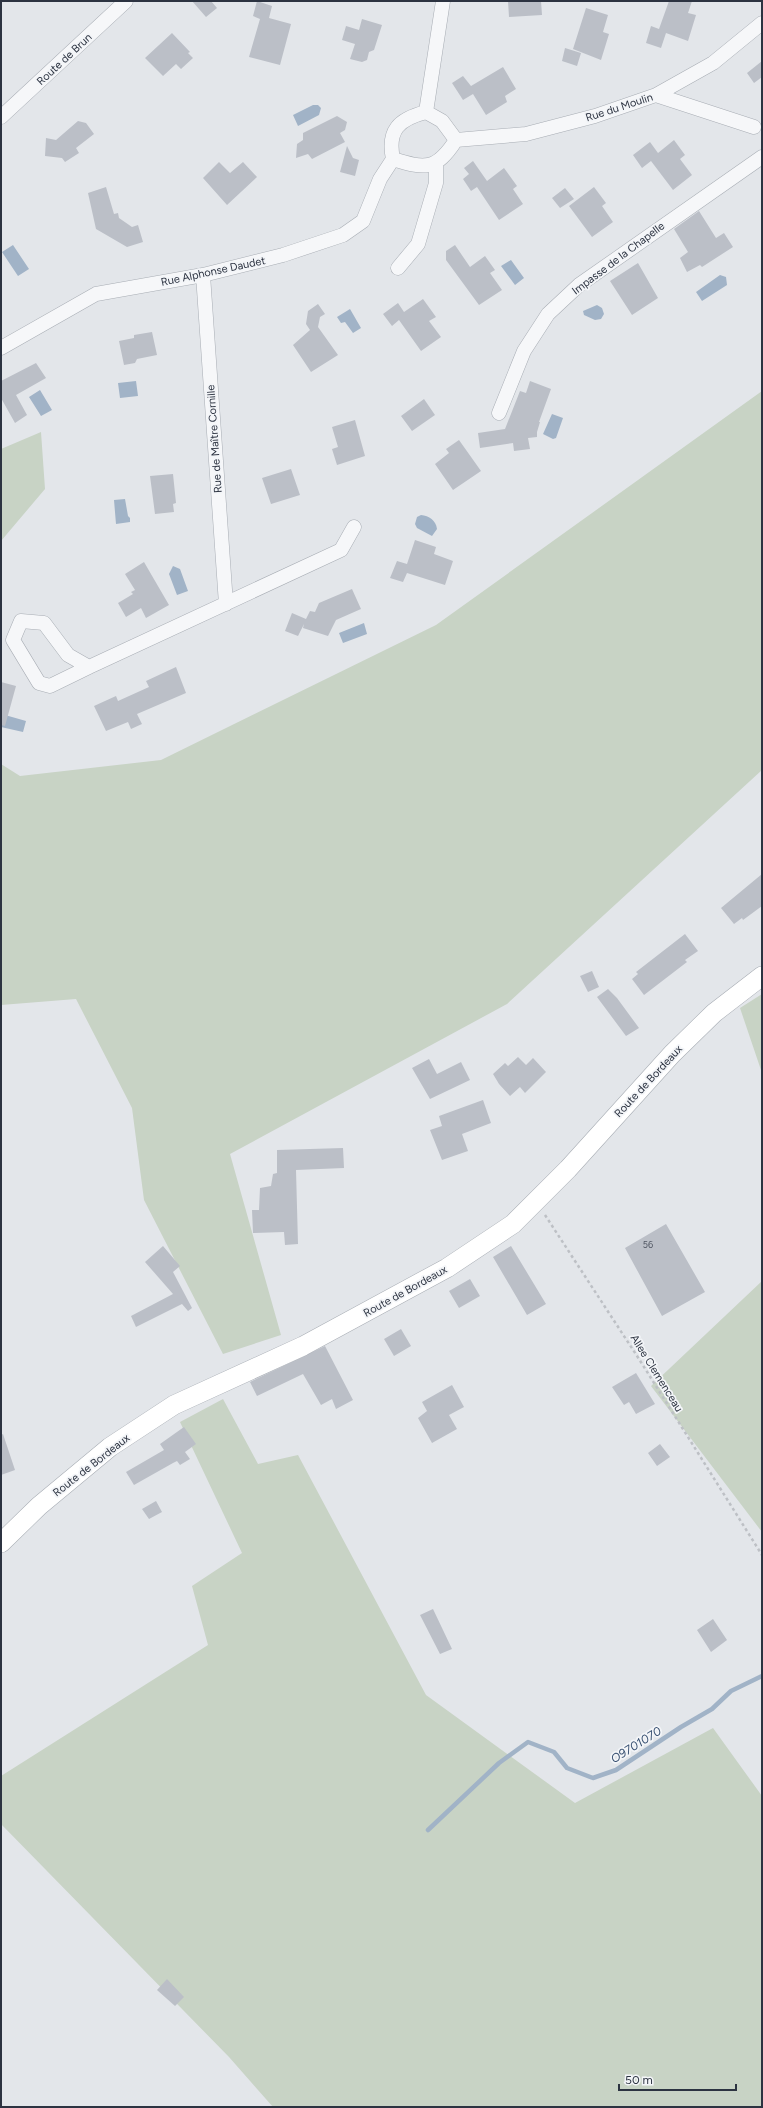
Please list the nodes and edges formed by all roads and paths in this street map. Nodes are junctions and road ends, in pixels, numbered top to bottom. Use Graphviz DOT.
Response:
graph roads {
  1 [pos="126,1"];
  2 [pos="443,1"];
  3 [pos="762,23"];
  4 [pos="656,96"];
  5 [pos="426,112"];
  6 [pos="1,117"];
  7 [pos="754,127"];
  8 [pos="456,140"];
  9 [pos="762,157"];
  10 [pos="393,159"];
  11 [pos="436,164"];
  12 [pos="398,268"];
  13 [pos="203,275"];
  14 [pos="1,348"];
  15 [pos="499,413"];
  16 [pos="354,527"];
  17 [pos="226,604"];
  18 [pos="89,667"];
  19 [pos="762,976"];
  20 [pos="536,1201"];
  21 [pos="1,1543"];
  22 [pos="762,1555"];
  1 -- 6 [label="street, Route de Brun"];
  2 -- 5 [label="street"];
  3 -- 4 [label="street, Rue du Moulin"];
  4 -- 7 [label="street"];
  4 -- 8 [label="street, Rue du Moulin"];
  5 -- 8 [label="street"];
  5 -- 10 [label="street"];
  8 -- 11 [label="street"];
  9 -- 15 [label="street, Impasse de la Chapelle"];
  10 -- 11 [label="street"];
  10 -- 13 [label="street, Rue Alphonse Daudet"];
  11 -- 12 [label="street"];
  13 -- 14 [label="street, Rue Alphonse Daudet"];
  13 -- 17 [label="street, Rue de Maître Cornille"];
  16 -- 17 [label="street"];
  17 -- 18 [label="street"];
  18 -- 18 [label="street"];
  19 -- 20 [label="street, Route de Bordeaux"];
  20 -- 21 [label="street, Route de Bordeaux"];
  20 -- 22 [label="path, Allee Clemenceau"];
}
